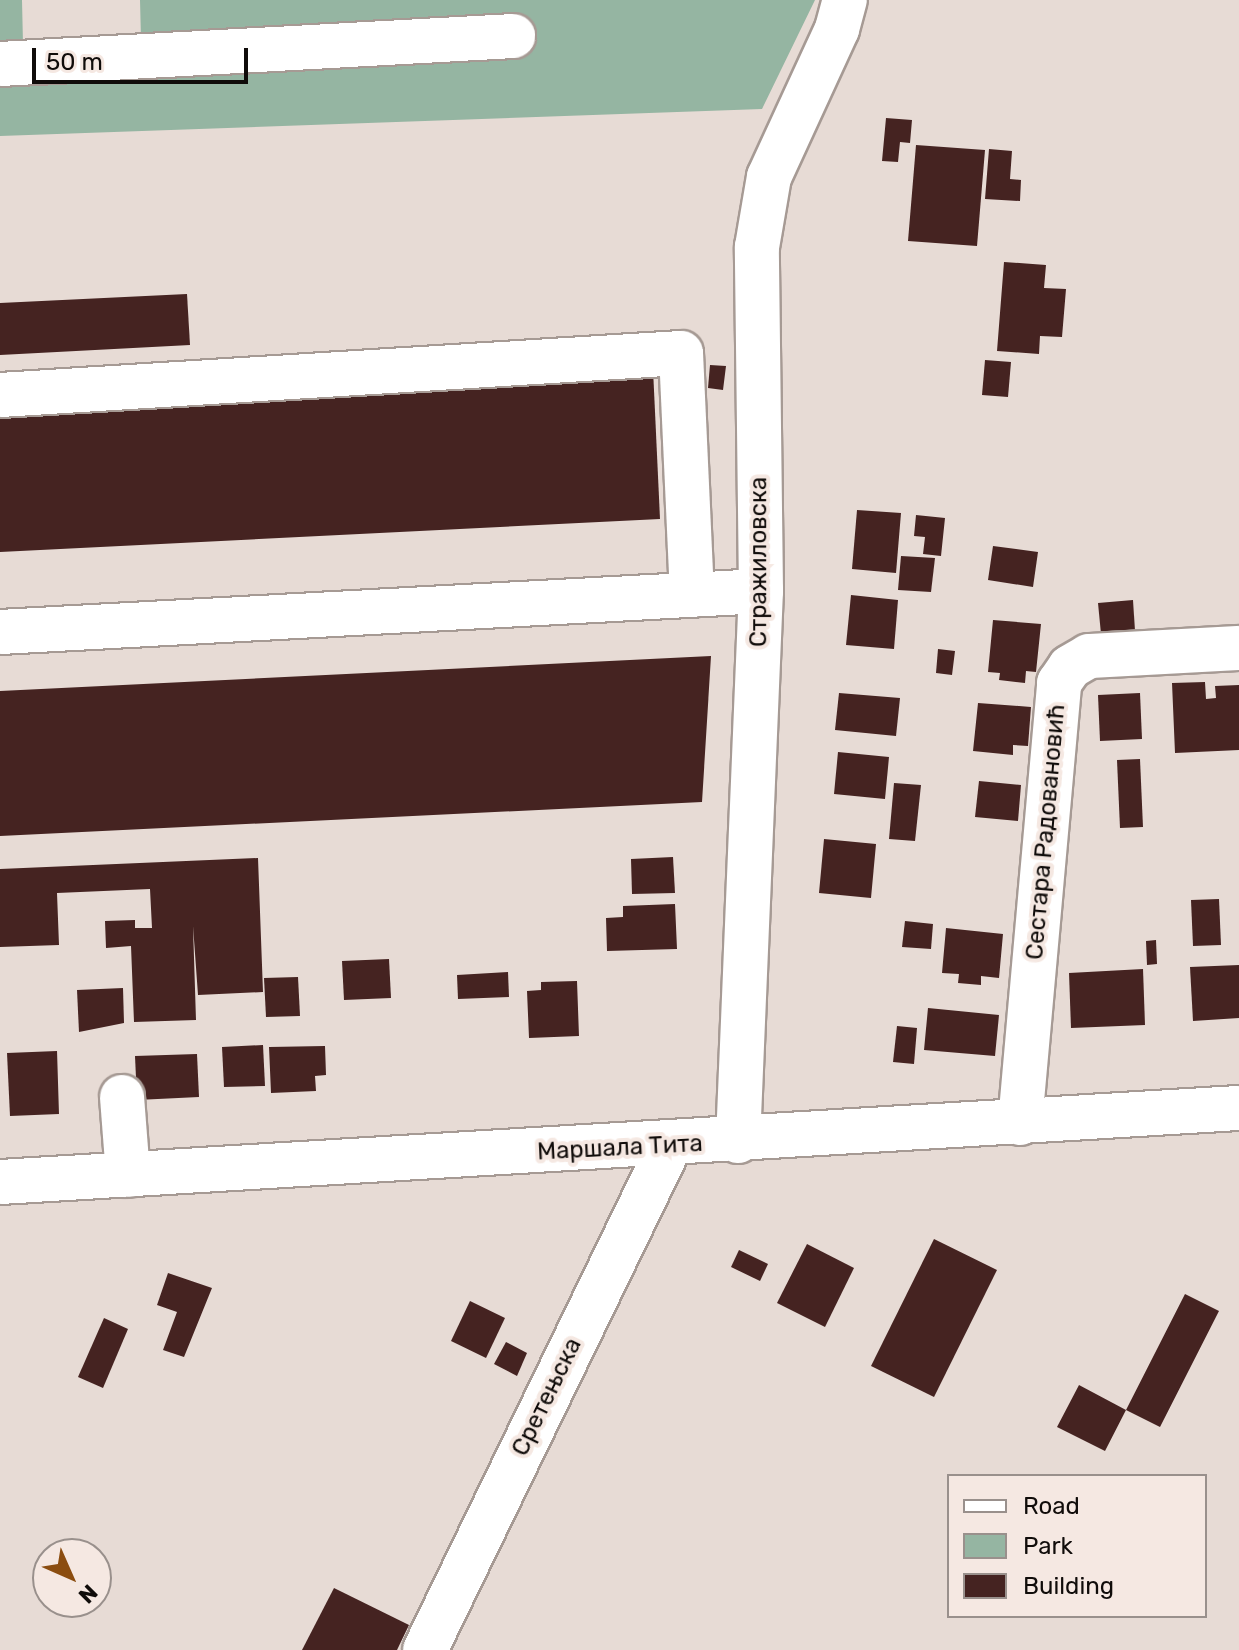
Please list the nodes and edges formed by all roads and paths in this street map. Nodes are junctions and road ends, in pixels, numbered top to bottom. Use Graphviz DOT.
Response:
graph roads {
  1 [pos="845,0"];
  2 [pos="513,36"];
  3 [pos="0,64"];
  4 [pos="0,395"];
  5 [pos="761,591"];
  6 [pos="692,595"];
  7 [pos="0,632"];
  8 [pos="1239,648"];
  9 [pos="122,1097"];
  10 [pos="1239,1108"];
  11 [pos="1020,1123"];
  12 [pos="738,1141"];
  13 [pos="670,1145"];
  14 [pos="128,1175"];
  15 [pos="0,1182"];
  16 [pos="425,1650"];
  1 -- 5 [label="street, Стражиловска"];
  2 -- 3 [label="street"];
  4 -- 6 [label="street"];
  5 -- 6 [label="street"];
  5 -- 12 [label="street, Стражиловска"];
  6 -- 7 [label="street"];
  8 -- 11 [label="street, Сестара Радовановић"];
  9 -- 14 [label="street"];
  10 -- 11 [label="street, Маршала Тита"];
  11 -- 12 [label="street, Маршала Тита"];
  12 -- 13 [label="street, Маршала Тита"];
  13 -- 14 [label="street, Маршала Тита"];
  13 -- 16 [label="street, Сретењска"];
  14 -- 15 [label="street, Маршала Тита"];
}
